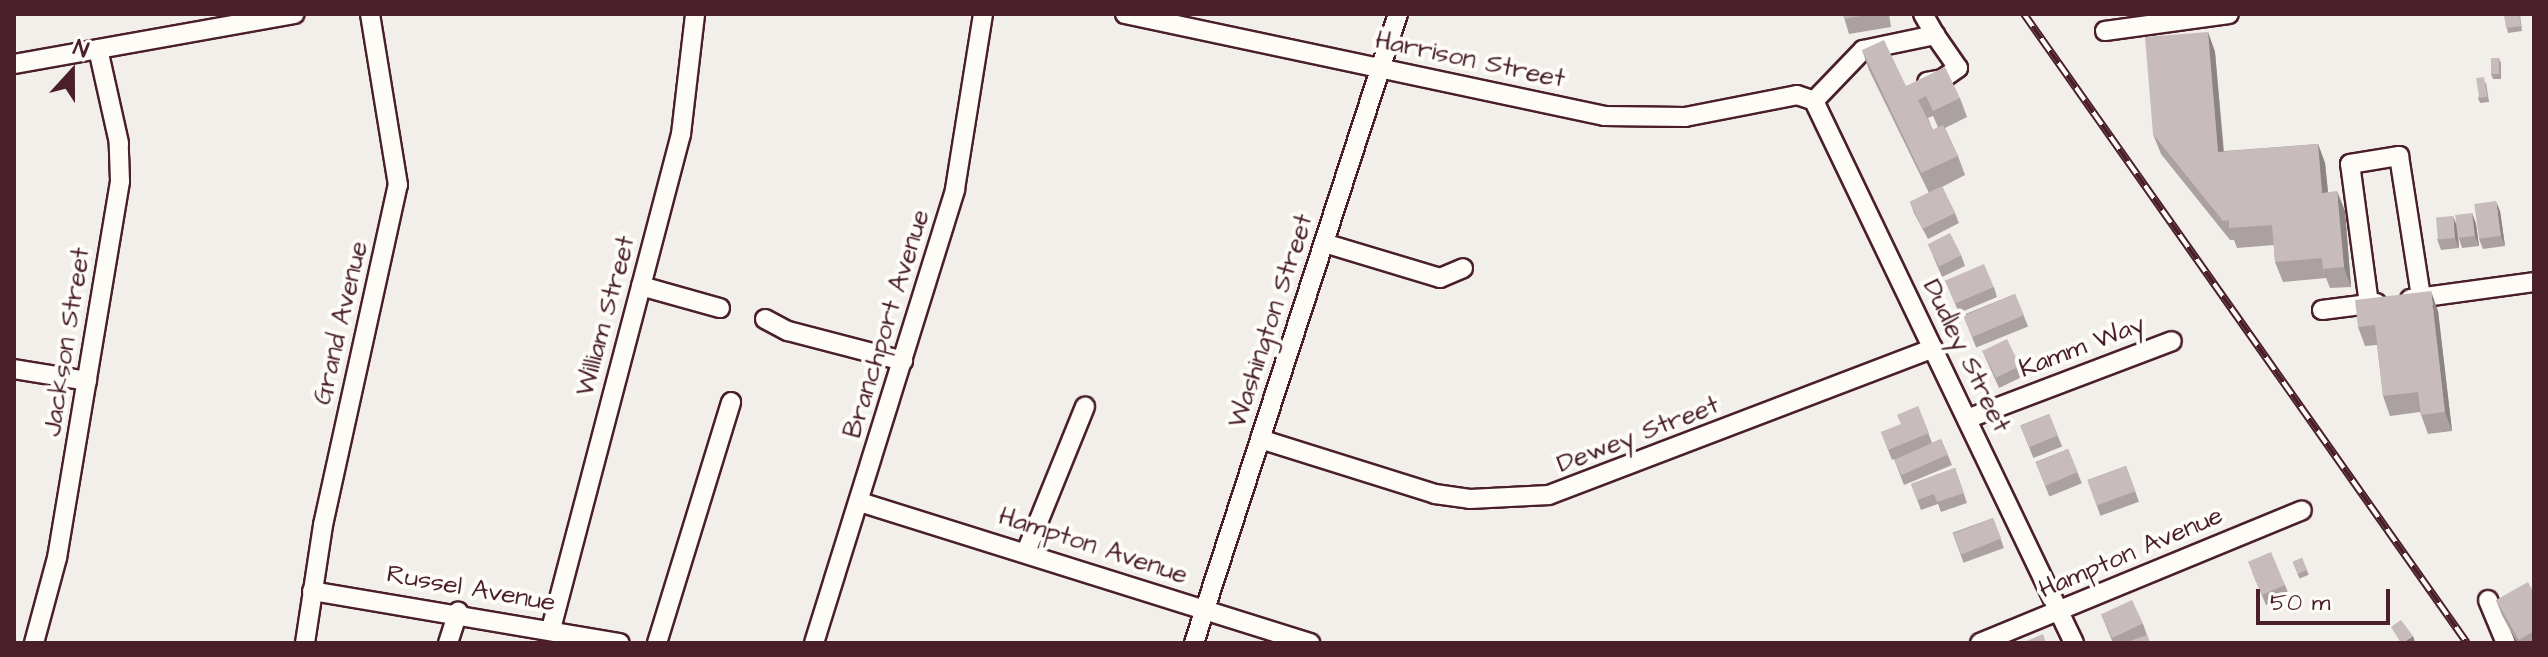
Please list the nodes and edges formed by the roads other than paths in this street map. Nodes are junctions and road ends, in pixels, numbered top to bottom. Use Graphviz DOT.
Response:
graph roads {
  1 [pos="295,14"];
  2 [pos="370,14"];
  3 [pos="695,14"];
  4 [pos="983,14"];
  5 [pos="1125,14"];
  6 [pos="1398,14"];
  7 [pos="1923,14"];
  8 [pos="2229,14"];
  9 [pos="2105,31"];
  10 [pos="1935,35"];
  11 [pos="98,49"];
  12 [pos="14,64"];
  13 [pos="1380,68"];
  14 [pos="1918,90"];
  15 [pos="1810,99"];
  16 [pos="1324,243"];
  17 [pos="1463,268"];
  18 [pos="2534,282"];
  19 [pos="641,286"];
  20 [pos="2421,297"];
  21 [pos="2369,304"];
  22 [pos="720,308"];
  23 [pos="2322,310"];
  24 [pos="765,319"];
  25 [pos="2172,341"];
  26 [pos="1933,348"];
  27 [pos="903,361"];
  28 [pos="14,369"];
  29 [pos="87,381"];
  30 [pos="731,402"];
  31 [pos="1085,407"];
  32 [pos="1967,419"];
  33 [pos="1260,439"];
  34 [pos="860,502"];
  35 [pos="2302,510"];
  36 [pos="1026,552"];
  37 [pos="312,591"];
  38 [pos="2488,600"];
  39 [pos="1206,609"];
  40 [pos="458,612"];
  41 [pos="2061,612"];
  42 [pos="551,629"];
  43 [pos="34,643"];
  44 [pos="305,643"];
  45 [pos="448,643"];
  46 [pos="620,643"];
  47 [pos="657,643"];
  48 [pos="814,643"];
  49 [pos="1194,643"];
  50 [pos="1310,643"];
  51 [pos="1980,643"];
  52 [pos="2074,643"];
  53 [pos="2506,643"];
  1 -- 11 [label="street"];
  2 -- 37 [label="street, Grand Avenue"];
  3 -- 19 [label="street, William Street"];
  4 -- 27 [label="street, Branchport Avenue"];
  5 -- 13 [label="street, Harrison Street"];
  6 -- 13 [label="street, Washington Street"];
  7 -- 10 [label="street"];
  8 -- 9 [label="street"];
  10 -- 14 [label="street"];
  10 -- 15 [label="street"];
  11 -- 12 [label="street"];
  11 -- 29 [label="street, Jackson Street"];
  13 -- 15 [label="street, Harrison Street"];
  13 -- 16 [label="street, Washington Street"];
  15 -- 26 [label="street, Dudley Street"];
  16 -- 17 [label="street"];
  16 -- 33 [label="street, Washington Street"];
  18 -- 20 [label="street"];
  19 -- 22 [label="street"];
  19 -- 42 [label="street, William Street"];
  20 -- 21 [label="street"];
  20 -- 21 [label="street"];
  21 -- 23 [label="street"];
  24 -- 27 [label="street"];
  25 -- 32 [label="street, Kamm Way"];
  26 -- 32 [label="street, Dudley Street"];
  26 -- 33 [label="street, Dewey Street"];
  27 -- 34 [label="street, Branchport Avenue"];
  28 -- 29 [label="street"];
  29 -- 43 [label="street, Jackson Street"];
  30 -- 47 [label="street"];
  31 -- 36 [label="street"];
  32 -- 41 [label="street, Dudley Street"];
  33 -- 39 [label="street, Washington Street"];
  34 -- 36 [label="street, Hampton Avenue"];
  34 -- 48 [label="street, Branchport Avenue"];
  35 -- 41 [label="street, Hampton Avenue"];
  36 -- 39 [label="street, Hampton Avenue"];
  37 -- 40 [label="street, Russel Avenue"];
  37 -- 44 [label="street, Grand Avenue"];
  38 -- 53 [label="street"];
  39 -- 49 [label="street, Washington Street"];
  39 -- 50 [label="street, Hampton Avenue"];
  40 -- 42 [label="street, Russel Avenue"];
  40 -- 45 [label="street"];
  41 -- 51 [label="street, Hampton Avenue"];
  41 -- 52 [label="street, Dudley Street"];
  42 -- 46 [label="street, Russel Avenue"];
}
